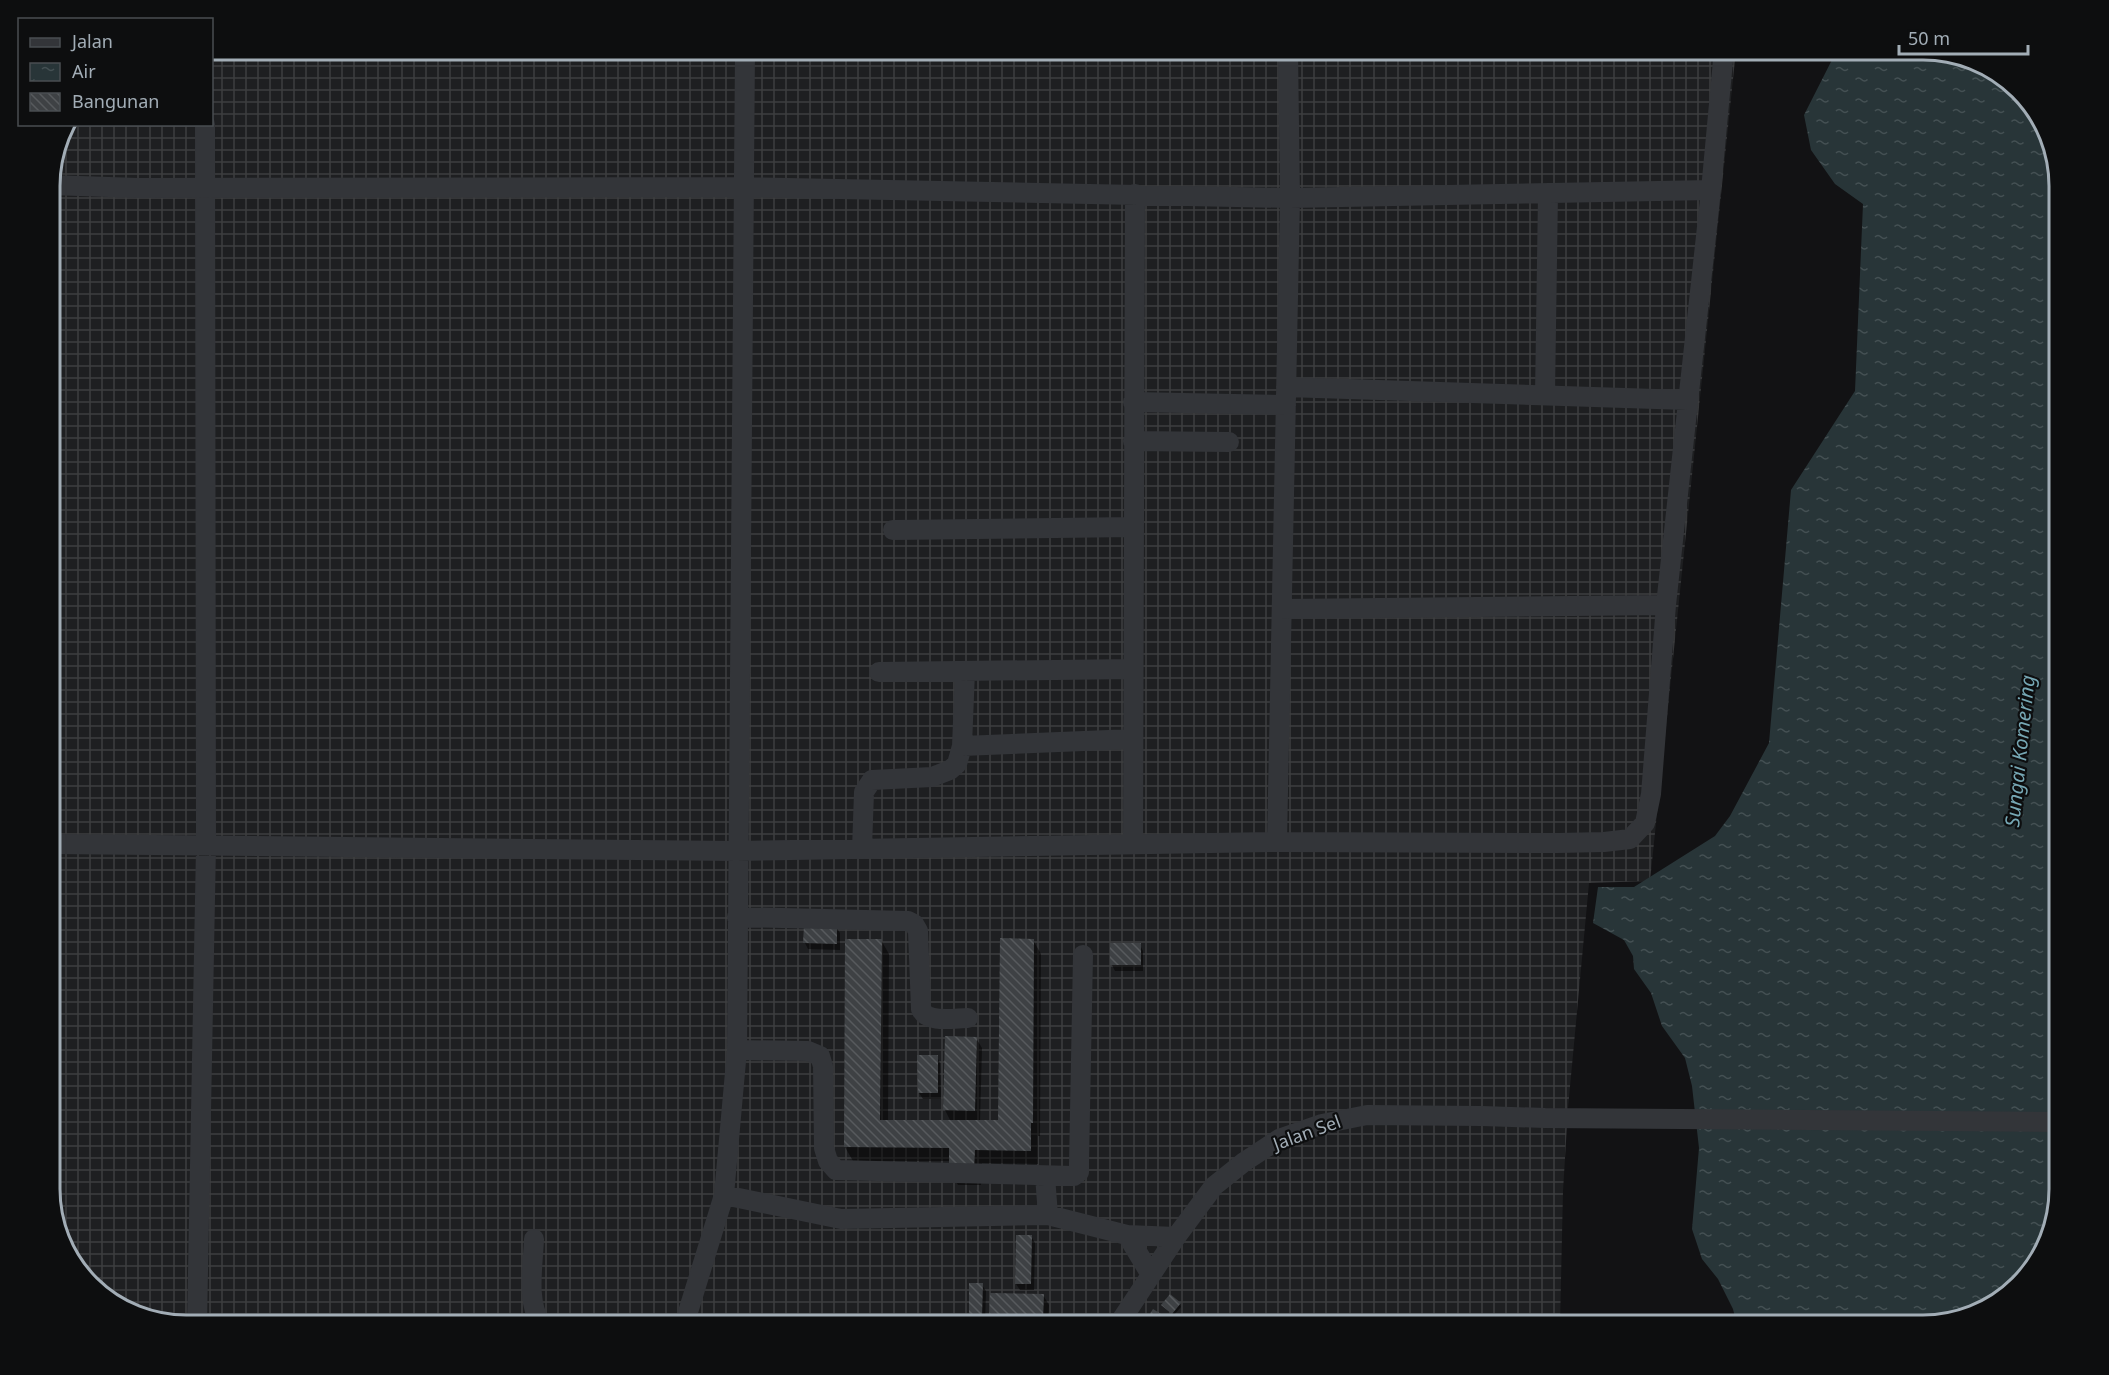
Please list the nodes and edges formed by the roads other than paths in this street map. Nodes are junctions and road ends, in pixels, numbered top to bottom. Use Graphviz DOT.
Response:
graph roads {
  1 [pos="745,60"];
  2 [pos="1288,60"];
  3 [pos="1723,60"];
  4 [pos="206,126"];
  5 [pos="60,185"];
  6 [pos="206,187"];
  7 [pos="743,187"];
  8 [pos="1711,190"];
  9 [pos="1548,193"];
  10 [pos="1135,194"];
  11 [pos="1290,198"];
  12 [pos="1545,395"];
  13 [pos="1286,396"];
  14 [pos="1687,400"];
  15 [pos="1134,402"];
  16 [pos="1134,441"];
  17 [pos="1229,442"];
  18 [pos="1133,527"];
  19 [pos="893,530"];
  20 [pos="1666,605"];
  21 [pos="1282,609"];
  22 [pos="1133,669"];
  23 [pos="965,671"];
  24 [pos="879,672"];
  25 [pos="1133,739"];
  26 [pos="962,746"];
  27 [pos="1276,842"];
  28 [pos="1133,843"];
  29 [pos="60,844"];
  30 [pos="206,846"];
  31 [pos="862,849"];
  32 [pos="737,851"];
  33 [pos="737,917"];
  34 [pos="1083,955"];
  35 [pos="968,1018"];
  36 [pos="736,1050"];
  37 [pos="2049,1122"];
  38 [pos="1045,1176"];
  39 [pos="724,1196"];
  40 [pos="1047,1215"];
  41 [pos="1127,1235"];
  42 [pos="1176,1237"];
  43 [pos="534,1239"];
  44 [pos="1151,1275"];
  45 [pos="197,1315"];
  46 [pos="535,1315"];
  47 [pos="687,1315"];
  48 [pos="1125,1315"];
  1 -- 7 [label="street"];
  2 -- 11 [label="street"];
  3 -- 8 [label="street"];
  4 -- 6 [label="street"];
  5 -- 6 [label="street"];
  6 -- 7 [label="street"];
  6 -- 30 [label="street"];
  7 -- 10 [label="street"];
  7 -- 32 [label="street"];
  8 -- 9 [label="street"];
  8 -- 14 [label="street"];
  9 -- 11 [label="street"];
  9 -- 12 [label="street"];
  10 -- 11 [label="street"];
  10 -- 15 [label="street"];
  11 -- 13 [label="street"];
  12 -- 13 [label="street"];
  12 -- 14 [label="street"];
  13 -- 15 [label="street"];
  13 -- 21 [label="street"];
  14 -- 20 [label="street"];
  15 -- 16 [label="street"];
  16 -- 17 [label="street"];
  16 -- 18 [label="street"];
  18 -- 19 [label="street"];
  18 -- 22 [label="street"];
  20 -- 21 [label="street"];
  20 -- 27 [label="street"];
  21 -- 27 [label="street"];
  22 -- 23 [label="street"];
  22 -- 25 [label="street"];
  23 -- 24 [label="street"];
  23 -- 26 [label="street"];
  25 -- 26 [label="street"];
  25 -- 28 [label="street"];
  26 -- 31 [label="street"];
  27 -- 28 [label="street"];
  28 -- 31 [label="street"];
  29 -- 30 [label="street"];
  30 -- 32 [label="street"];
  30 -- 45 [label="street"];
  31 -- 32 [label="street"];
  32 -- 33 [label="street"];
  33 -- 35 [label="street"];
  33 -- 36 [label="street"];
  34 -- 38 [label="street"];
  36 -- 38 [label="street"];
  36 -- 39 [label="street"];
  37 -- 42 [label="street, Jalan Sel"];
  38 -- 40 [label="street"];
  39 -- 40 [label="street"];
  39 -- 47 [label="street"];
  40 -- 41 [label="street"];
  41 -- 42 [label="street"];
  41 -- 44 [label="street"];
  42 -- 44 [label="street, Jalan Sel"];
  43 -- 46 [label="street"];
  44 -- 48 [label="street, Jalan Sel"];
}
